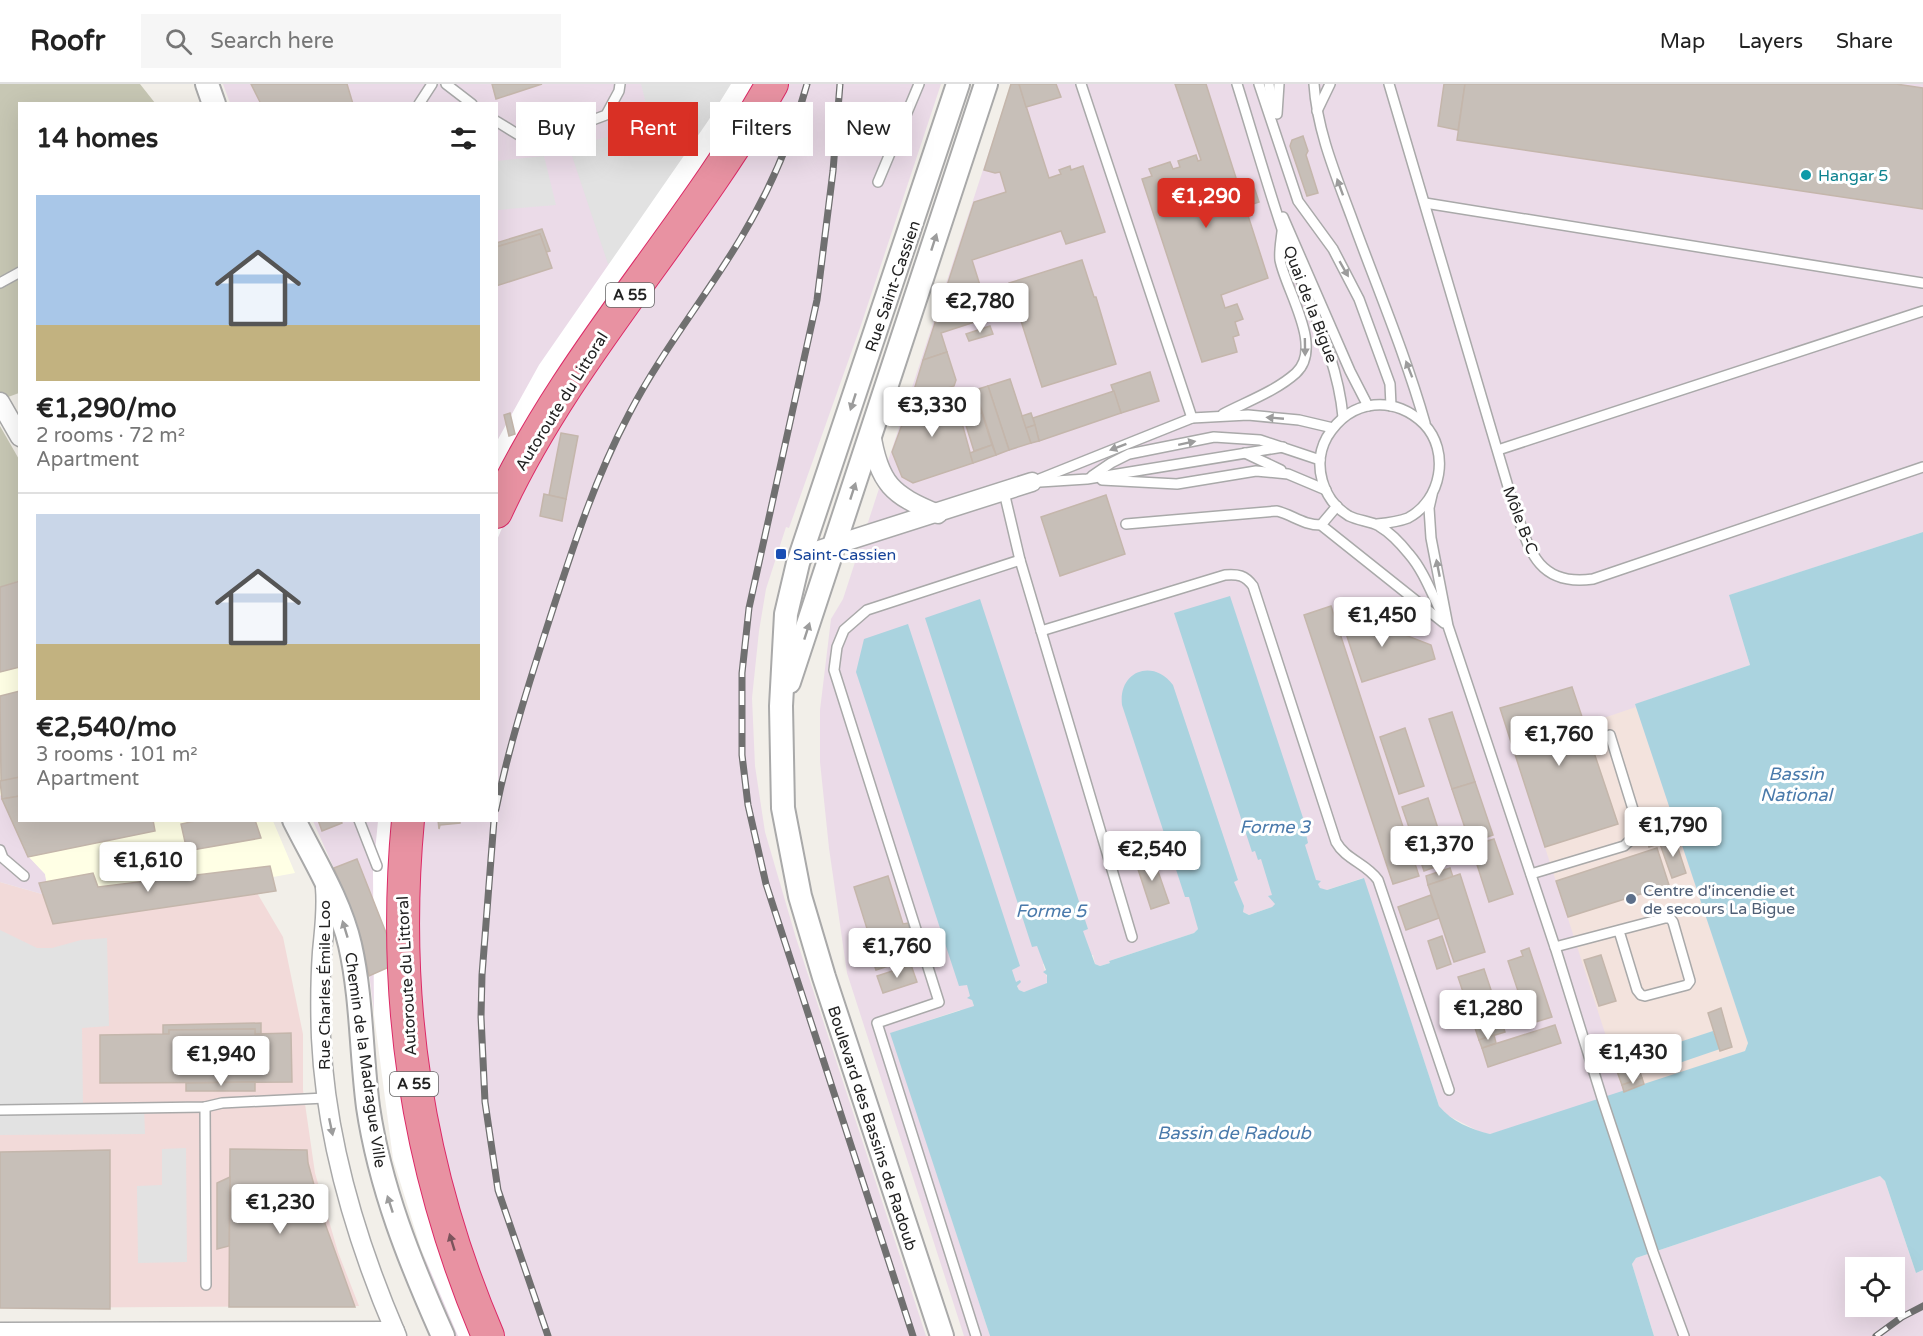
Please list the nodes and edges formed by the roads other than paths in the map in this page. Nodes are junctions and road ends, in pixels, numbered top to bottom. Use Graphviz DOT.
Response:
graph roads {
  1 [pos="207,84"];
  2 [pos="432,84"];
  3 [pos="446,84"];
  4 [pos="620,84"];
  5 [pos="748,84"];
  6 [pos="772,84"];
  7 [pos="920,84"];
  8 [pos="958,84"];
  9 [pos="986,84"];
  10 [pos="1081,84"];
  11 [pos="1237,84"];
  12 [pos="1259,84"];
  13 [pos="1269,84"];
  14 [pos="1279,84"];
  15 [pos="1314,84"];
  16 [pos="1330,84"];
  17 [pos="1389,84"];
  18 [pos="213,102"];
  19 [pos="420,102"];
  20 [pos="469,102"];
  21 [pos="1316,114"];
  22 [pos="498,122"];
  23 [pos="1276,137"];
  24 [pos="878,182"];
  25 [pos="1272,193"];
  26 [pos="1425,203"];
  27 [pos="1282,230"];
  28 [pos="18,273"];
  29 [pos="0,283"];
  30 [pos="1923,283"];
  31 [pos="1923,311"];
  32 [pos="1368,406"];
  33 [pos="1391,406"];
  34 [pos="7,412"];
  35 [pos="1220,416"];
  36 [pos="1343,417"];
  37 [pos="1192,418"];
  38 [pos="1425,425"];
  39 [pos="1333,428"];
  40 [pos="18,432"];
  41 [pos="871,433"];
  42 [pos="1283,447"];
  43 [pos="1498,450"];
  44 [pos="1245,453"];
  45 [pos="1320,460"];
  46 [pos="498,466"];
  47 [pos="1923,467"];
  48 [pos="1288,474"];
  49 [pos="1087,479"];
  50 [pos="1032,483"];
  51 [pos="1326,490"];
  52 [pos="1004,492"];
  53 [pos="1432,495"];
  54 [pos="1337,506"];
  55 [pos="498,508"];
  56 [pos="938,514"];
  57 [pos="1126,524"];
  58 [pos="1377,524"];
  59 [pos="1321,525"];
  60 [pos="835,547"];
  61 [pos="800,556"];
  62 [pos="1020,560"];
  63 [pos="1448,626"];
  64 [pos="1041,631"];
  65 [pos="781,706"];
  66 [pos="1610,735"];
  67 [pos="295,822"];
  68 [pos="360,822"];
  69 [pos="389,822"];
  70 [pos="408,822"];
  71 [pos="0,850"];
  72 [pos="377,866"];
  73 [pos="1531,874"];
  74 [pos="24,876"];
  75 [pos="324,881"];
  76 [pos="1619,931"];
  77 [pos="1132,937"];
  78 [pos="1555,948"];
  79 [pos="1449,1090"];
  80 [pos="325,1098"];
  81 [pos="205,1107"];
  82 [pos="0,1110"];
  83 [pos="206,1285"];
  84 [pos="0,1332"];
  85 [pos="396,1333"];
  86 [pos="442,1336"];
  87 [pos="467,1336"];
  88 [pos="488,1336"];
  89 [pos="942,1336"];
  90 [pos="976,1336"];
  91 [pos="1684,1336"];
  1 -- 18 [label="street"];
  2 -- 19 [label="lane"];
  3 -- 20 [label="lane"];
  4 -- 22 [label="lane"];
  5 -- 46 [label="highway, Autoroute du Littoral / A 55"];
  6 -- 55 [label="highway, Autoroute du Littoral / A 55"];
  7 -- 24 [label="lane"];
  8 -- 61 [label="street, Rue Saint-Cassien, one-way"];
  41 -- 9 [label="street, Rue Saint-Cassien, one-way"];
  10 -- 37 [label="lane"];
  11 -- 25 [label="lane, Quai de la Bigue"];
  12 -- 23 [label="lane"];
  13 -- 23 [label="lane"];
  14 -- 23 [label="lane"];
  15 -- 21 [label="lane"];
  16 -- 21 [label="lane"];
  17 -- 26 [label="lane, Môle B-C"];
  38 -- 21 [label="lane, one-way"];
  23 -- 33 [label="lane, one-way"];
  25 -- 27 [label="lane, Quai de la Bigue"];
  25 -- 32 [label="lane, Quai de la Bigue"];
  26 -- 30 [label="lane"];
  26 -- 43 [label="lane, Môle B-C"];
  27 -- 35 [label="lane, one-way"];
  27 -- 36 [label="lane, Quai de la Bigue"];
  28 -- 29 [label="lane"];
  31 -- 43 [label="lane"];
  32 -- 33 [label="lane"];
  32 -- 36 [label="lane"];
  33 -- 38 [label="lane"];
  34 -- 40 [label="street"];
  35 -- 37 [label="lane"];
  39 -- 35 [label="lane, one-way"];
  36 -- 39 [label="lane"];
  37 -- 50 [label="lane, one-way"];
  38 -- 53 [label="lane"];
  39 -- 45 [label="lane"];
  41 -- 56 [label="street"];
  60 -- 41 [label="street, Rue Saint-Cassien, one-way"];
  42 -- 44 [label="lane"];
  42 -- 45 [label="lane"];
  49 -- 42 [label="lane, one-way"];
  43 -- 47 [label="lane, Môle B-C"];
  44 -- 48 [label="lane"];
  44 -- 49 [label="lane"];
  45 -- 51 [label="lane"];
  48 -- 49 [label="lane"];
  48 -- 51 [label="lane"];
  49 -- 50 [label="lane"];
  50 -- 52 [label="street"];
  51 -- 54 [label="lane"];
  52 -- 56 [label="street"];
  52 -- 62 [label="lane"];
  53 -- 58 [label="lane"];
  63 -- 53 [label="lane, one-way"];
  54 -- 58 [label="lane"];
  54 -- 59 [label="lane"];
  56 -- 60 [label="street"];
  57 -- 59 [label="lane"];
  58 -- 63 [label="lane"];
  59 -- 63 [label="lane"];
  60 -- 61 [label="street"];
  65 -- 60 [label="street, Boulevard des Bassins de Radoub, one-way"];
  61 -- 65 [label="street, Boulevard des Bassins de Radoub"];
  62 -- 64 [label="lane"];
  62 -- 90 [label="lane"];
  63 -- 73 [label="lane"];
  64 -- 77 [label="lane"];
  64 -- 79 [label="lane"];
  65 -- 89 [label="street, Boulevard des Bassins de Radoub"];
  66 -- 73 [label="lane"];
  67 -- 75 [label="street, Chemin de la Madrague Ville"];
  68 -- 72 [label="lane"];
  69 -- 87 [label="highway, Autoroute du Littoral / A 55"];
  88 -- 70 [label="highway, Autoroute du Littoral / A 55, one-way"];
  71 -- 74 [label="lane"];
  73 -- 78 [label="lane"];
  75 -- 80 [label="street, Rue Charles Émile Loo"];
  86 -- 75 [label="street, Chemin de la Madrague Ville, one-way"];
  76 -- 76 [label="lane"];
  76 -- 78 [label="lane"];
  78 -- 91 [label="lane"];
  80 -- 81 [label="lane"];
  80 -- 85 [label="street, Rue Charles Émile Loo, one-way"];
  81 -- 82 [label="lane"];
  81 -- 83 [label="lane"];
  84 -- 85 [label="street"];
}
